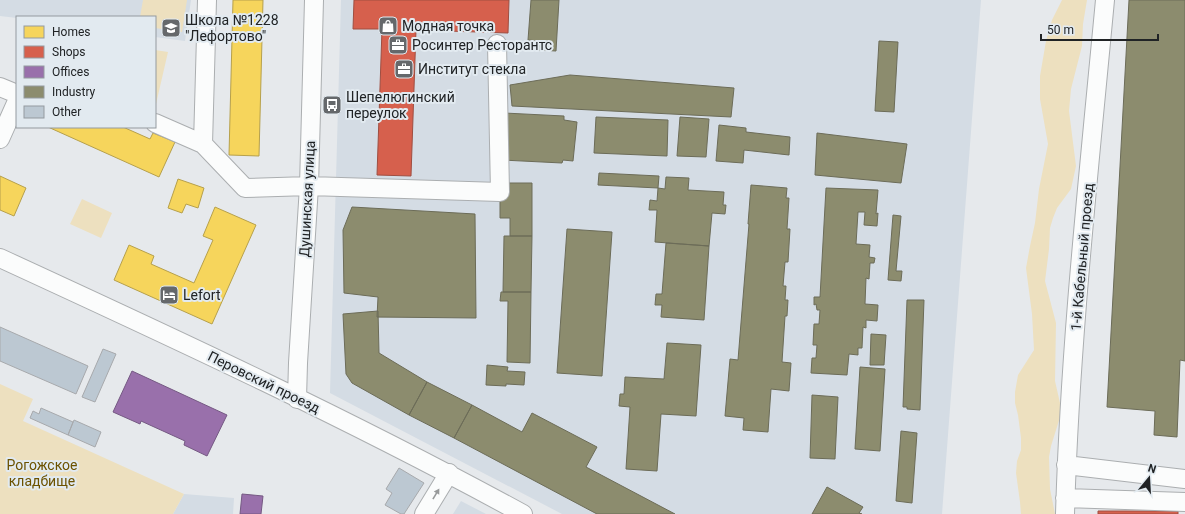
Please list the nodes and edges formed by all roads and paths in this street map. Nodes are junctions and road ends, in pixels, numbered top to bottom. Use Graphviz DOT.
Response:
graph roads {
  1 [pos="207,0"];
  2 [pos="314,0"];
  3 [pos="1105,0"];
  4 [pos="497,44"];
  5 [pos="0,87"];
  6 [pos="16,94"];
  7 [pos="16,103"];
  8 [pos="156,123"];
  9 [pos="0,139"];
  10 [pos="203,144"];
  11 [pos="309,186"];
  12 [pos="0,258"];
  13 [pos="297,399"];
  14 [pos="1066,465"];
  15 [pos="448,473"];
  16 [pos="1185,479"];
  17 [pos="1185,502"];
  18 [pos="1065,506"];
  19 [pos="424,514"];
  20 [pos="523,514"];
  1 -- 10 [label="street"];
  2 -- 11 [label="street, Душинская улица"];
  3 -- 14 [label="street, 1-й Кабельный проезд"];
  4 -- 11 [label="street"];
  5 -- 6 [label="street"];
  7 -- 9 [label="street"];
  8 -- 10 [label="street"];
  10 -- 11 [label="street"];
  11 -- 13 [label="street, Душинская улица"];
  12 -- 13 [label="street, Перовский проезд"];
  13 -- 15 [label="street, Перовский проезд"];
  14 -- 16 [label="street"];
  14 -- 18 [label="street, 1-й Кабельный проезд"];
  19 -- 15 [label="street, one-way"];
  15 -- 20 [label="street, Перовский проезд"];
  17 -- 18 [label="street"];
}
